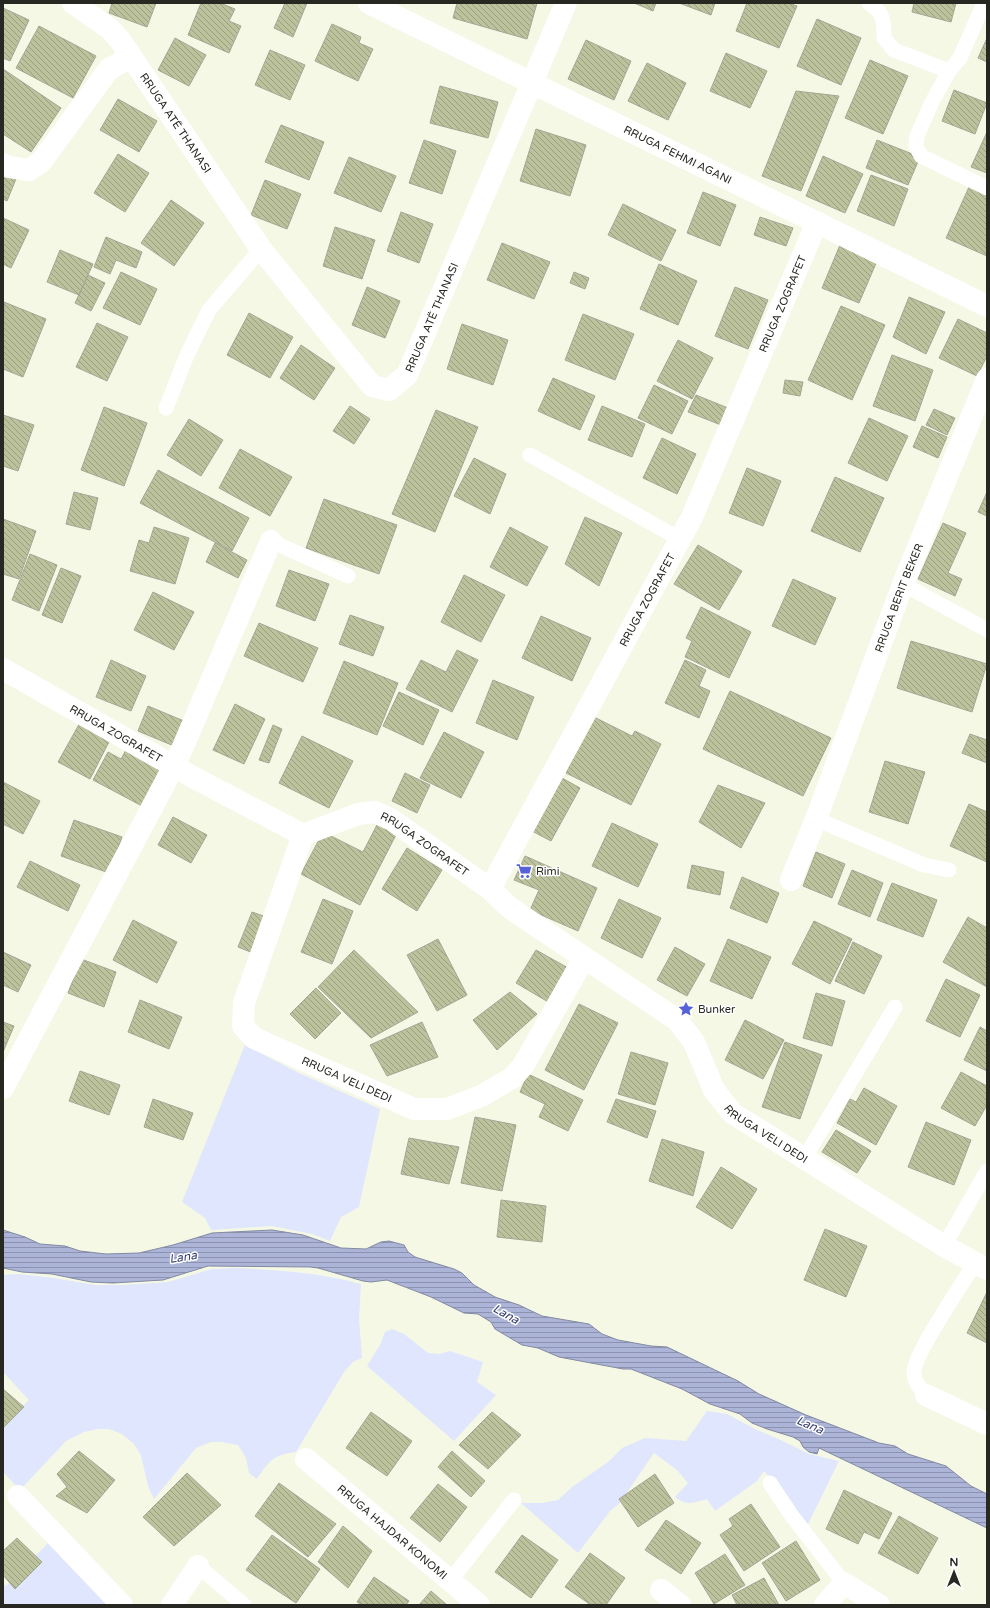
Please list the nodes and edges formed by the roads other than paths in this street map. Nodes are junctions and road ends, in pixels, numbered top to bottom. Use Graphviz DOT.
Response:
graph roads {
  1 [pos="73,3"];
  2 [pos="369,3"];
  3 [pos="566,3"];
  4 [pos="869,3"];
  5 [pos="984,3"];
  6 [pos="131,57"];
  7 [pos="949,71"];
  8 [pos="533,83"];
  9 [pos="3,164"];
  10 [pos="987,188"];
  11 [pos="817,222"];
  12 [pos="261,249"];
  13 [pos="987,306"];
  14 [pos="987,379"];
  15 [pos="166,408"];
  16 [pos="530,455"];
  17 [pos="680,539"];
  18 [pos="271,541"];
  19 [pos="348,576"];
  20 [pos="903,584"];
  21 [pos="987,630"];
  22 [pos="3,669"];
  23 [pos="173,766"];
  24 [pos="816,819"];
  25 [pos="303,835"];
  26 [pos="949,870"];
  27 [pos="791,880"];
  28 [pos="490,889"];
  29 [pos="584,958"];
  30 [pos="896,1007"];
  31 [pos="3,1088"];
  32 [pos="804,1159"];
  33 [pos="987,1171"];
  34 [pos="944,1246"];
  35 [pos="981,1266"];
  36 [pos="926,1395"];
  37 [pos="987,1424"];
  38 [pos="306,1459"];
  39 [pos="770,1483"];
  40 [pos="18,1496"];
  41 [pos="514,1500"];
  42 [pos="198,1566"];
  43 [pos="450,1581"];
  44 [pos="844,1583"];
  45 [pos="660,1590"];
  46 [pos="122,1605"];
  47 [pos="172,1605"];
  48 [pos="244,1605"];
  49 [pos="479,1605"];
  50 [pos="680,1605"];
  51 [pos="825,1605"];
  52 [pos="879,1605"];
  1 -- 6 [label="street, RRUGA ATË THANASI"];
  2 -- 8 [label="street, RRUGA FEHMI AGANI"];
  3 -- 8 [label="street"];
  4 -- 7 [label="lane"];
  5 -- 7 [label="lane"];
  6 -- 9 [label="street"];
  6 -- 12 [label="street, RRUGA ATË THANASI"];
  7 -- 10 [label="lane"];
  8 -- 11 [label="street, RRUGA FEHMI AGANI"];
  8 -- 12 [label="street, RRUGA ATË THANASI"];
  11 -- 13 [label="street, RRUGA FEHMI AGANI"];
  11 -- 17 [label="street, RRUGA ZOGRAFET"];
  12 -- 15 [label="lane"];
  14 -- 20 [label="street, RRUGA BERIT BEKER"];
  16 -- 17 [label="lane"];
  17 -- 28 [label="street, RRUGA ZOGRAFET"];
  18 -- 19 [label="lane"];
  18 -- 23 [label="street"];
  20 -- 21 [label="lane"];
  20 -- 24 [label="street, RRUGA BERIT BEKER"];
  22 -- 23 [label="street, RRUGA ZOGRAFET"];
  23 -- 25 [label="street, RRUGA ZOGRAFET"];
  23 -- 31 [label="street"];
  24 -- 26 [label="lane"];
  24 -- 27 [label="street, RRUGA BERIT BEKER"];
  25 -- 28 [label="street, RRUGA ZOGRAFET"];
  25 -- 29 [label="street, RRUGA VELI DEDI"];
  28 -- 29 [label="street, RRUGA VELI DEDI"];
  29 -- 32 [label="street, RRUGA VELI DEDI"];
  30 -- 32 [label="lane"];
  32 -- 34 [label="street, RRUGA VELI DEDI"];
  33 -- 34 [label="lane"];
  34 -- 35 [label="street, RRUGA VELI DEDI"];
  35 -- 36 [label="lane"];
  36 -- 37 [label="street"];
  38 -- 43 [label="street, RRUGA HAJDAR KONOMI"];
  39 -- 44 [label="lane"];
  40 -- 46 [label="street"];
  41 -- 43 [label="lane"];
  42 -- 47 [label="street"];
  42 -- 48 [label="lane"];
  43 -- 49 [label="street, RRUGA HAJDAR KONOMI"];
  44 -- 51 [label="street"];
  44 -- 52 [label="street"];
  45 -- 50 [label="street"];
}
